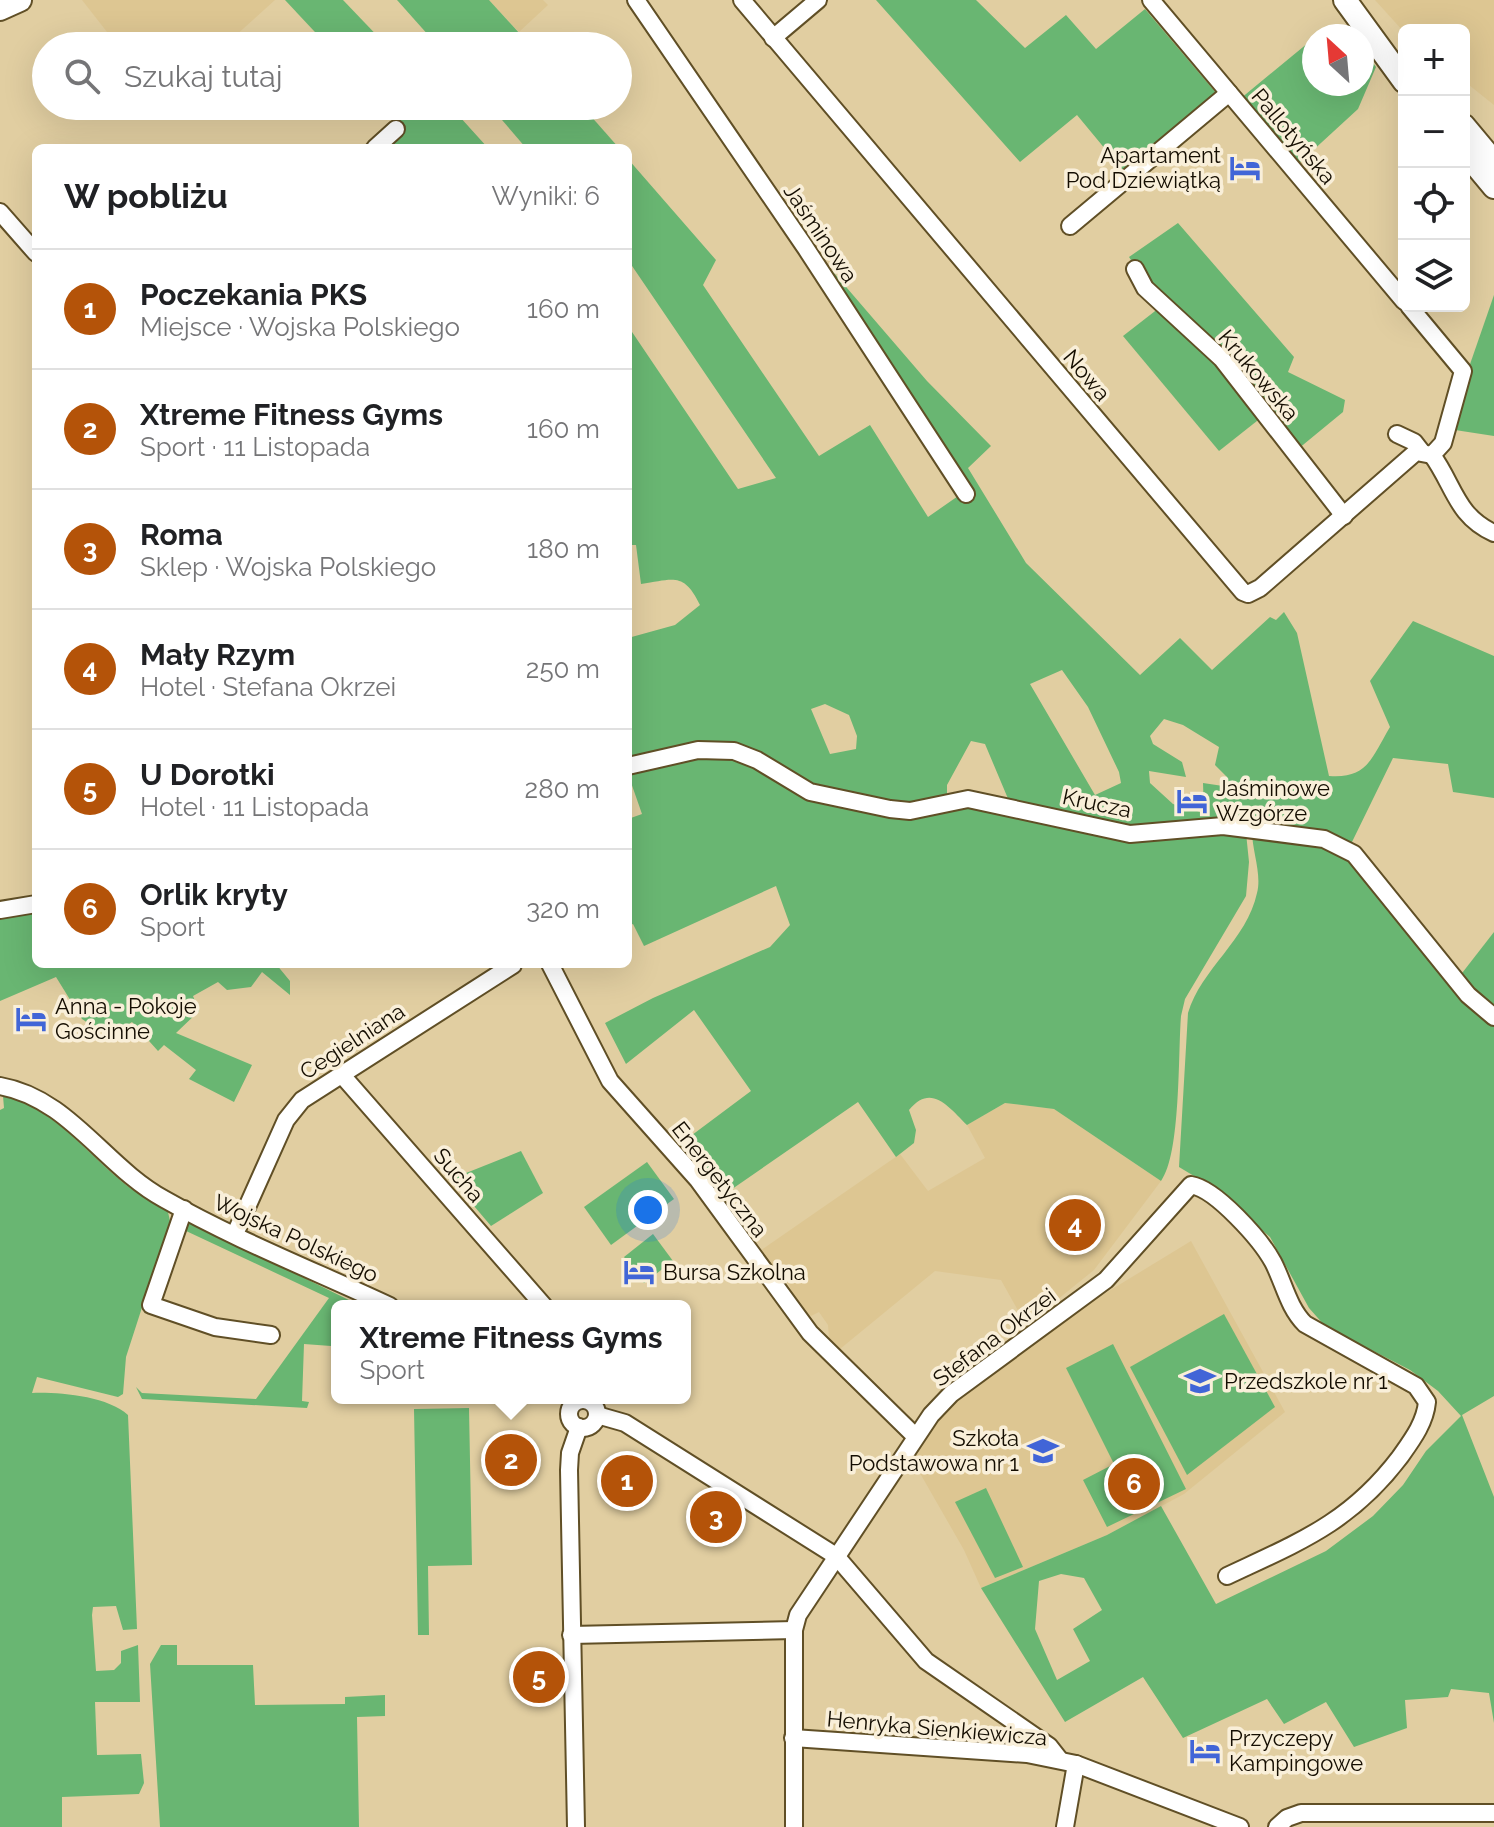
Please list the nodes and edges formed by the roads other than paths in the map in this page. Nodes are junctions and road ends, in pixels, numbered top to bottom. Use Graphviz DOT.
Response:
graph roads {
  1 [pos="20,0"];
  2 [pos="636,0"];
  3 [pos="742,0"];
  4 [pos="818,0"];
  5 [pos="1151,0"];
  6 [pos="1348,0"];
  7 [pos="0,9"];
  8 [pos="773,38"];
  9 [pos="1398,54"];
  10 [pos="1398,72"];
  11 [pos="1229,93"];
  12 [pos="396,129"];
  13 [pos="1470,133"];
  14 [pos="379,144"];
  15 [pos="1470,158"];
  16 [pos="1493,160"];
  17 [pos="1494,187"];
  18 [pos="0,212"];
  19 [pos="1070,226"];
  20 [pos="32,248"];
  21 [pos="1135,269"];
  22 [pos="1398,294"];
  23 [pos="1414,312"];
  24 [pos="1397,434"];
  25 [pos="1427,453"];
  26 [pos="966,494"];
  27 [pos="1344,516"];
  28 [pos="1494,533"];
  29 [pos="632,765"];
  30 [pos="32,905"];
  31 [pos="0,910"];
  32 [pos="508,968"];
  33 [pos="552,968"];
  34 [pos="1494,1017"];
  35 [pos="341,1074"];
  36 [pos="0,1086"];
  37 [pos="184,1209"];
  38 [pos="235,1234"];
  39 [pos="377,1300"];
  40 [pos="539,1300"];
  41 [pos="271,1335"];
  42 [pos="572,1404"];
  43 [pos="591,1404"];
  44 [pos="597,1415"];
  45 [pos="579,1427"];
  46 [pos="915,1436"];
  47 [pos="836,1556"];
  48 [pos="1227,1576"];
  49 [pos="794,1630"];
  50 [pos="571,1635"];
  51 [pos="793,1738"];
  52 [pos="1068,1762"];
  53 [pos="1494,1813"];
  54 [pos="576,1827"];
  55 [pos="794,1827"];
  56 [pos="1065,1827"];
  57 [pos="1240,1827"];
  58 [pos="1277,1827"];
  1 -- 7 [label="main road"];
  2 -- 26 [label="street, Jaśminowa"];
  3 -- 8 [label="street, Nowa"];
  4 -- 8 [label="street"];
  5 -- 11 [label="street, Pallotyńska"];
  6 -- 9 [label="main road"];
  6 -- 10 [label="main road"];
  8 -- 27 [label="street, Nowa"];
  11 -- 19 [label="street"];
  11 -- 22 [label="street, Pallotyńska"];
  12 -- 14 [label="street"];
  13 -- 16 [label="main road"];
  15 -- 17 [label="main road"];
  18 -- 20 [label="street"];
  21 -- 27 [label="street, Krukowska"];
  23 -- 25 [label="street"];
  24 -- 25 [label="street"];
  25 -- 27 [label="street, Nowa"];
  25 -- 28 [label="street"];
  29 -- 34 [label="street, Krucza"];
  30 -- 31 [label="street"];
  32 -- 35 [label="street, Cegielniana"];
  33 -- 46 [label="street, Energetyczna"];
  35 -- 38 [label="street, Cegielniana"];
  35 -- 40 [label="street, Sucha"];
  36 -- 37 [label="street, Wojska Polskiego"];
  37 -- 38 [label="street, Wojska Polskiego"];
  37 -- 41 [label="street, Wojska Polskiego"];
  38 -- 39 [label="street, Wojska Polskiego"];
  42 -- 45 [label="street"];
  43 -- 44 [label="street"];
  44 -- 45 [label="street"];
  44 -- 47 [label="street"];
  45 -- 50 [label="street"];
  46 -- 47 [label="street, Stefana Okrzei"];
  46 -- 48 [label="street, Stefana Okrzei"];
  47 -- 49 [label="street, Stefana Okrzei"];
  47 -- 52 [label="street"];
  49 -- 50 [label="street"];
  49 -- 51 [label="street"];
  50 -- 54 [label="street"];
  51 -- 52 [label="street, Henryka Sienkiewicza"];
  51 -- 55 [label="street"];
  52 -- 56 [label="street"];
  52 -- 57 [label="street"];
  53 -- 58 [label="street"];
}
